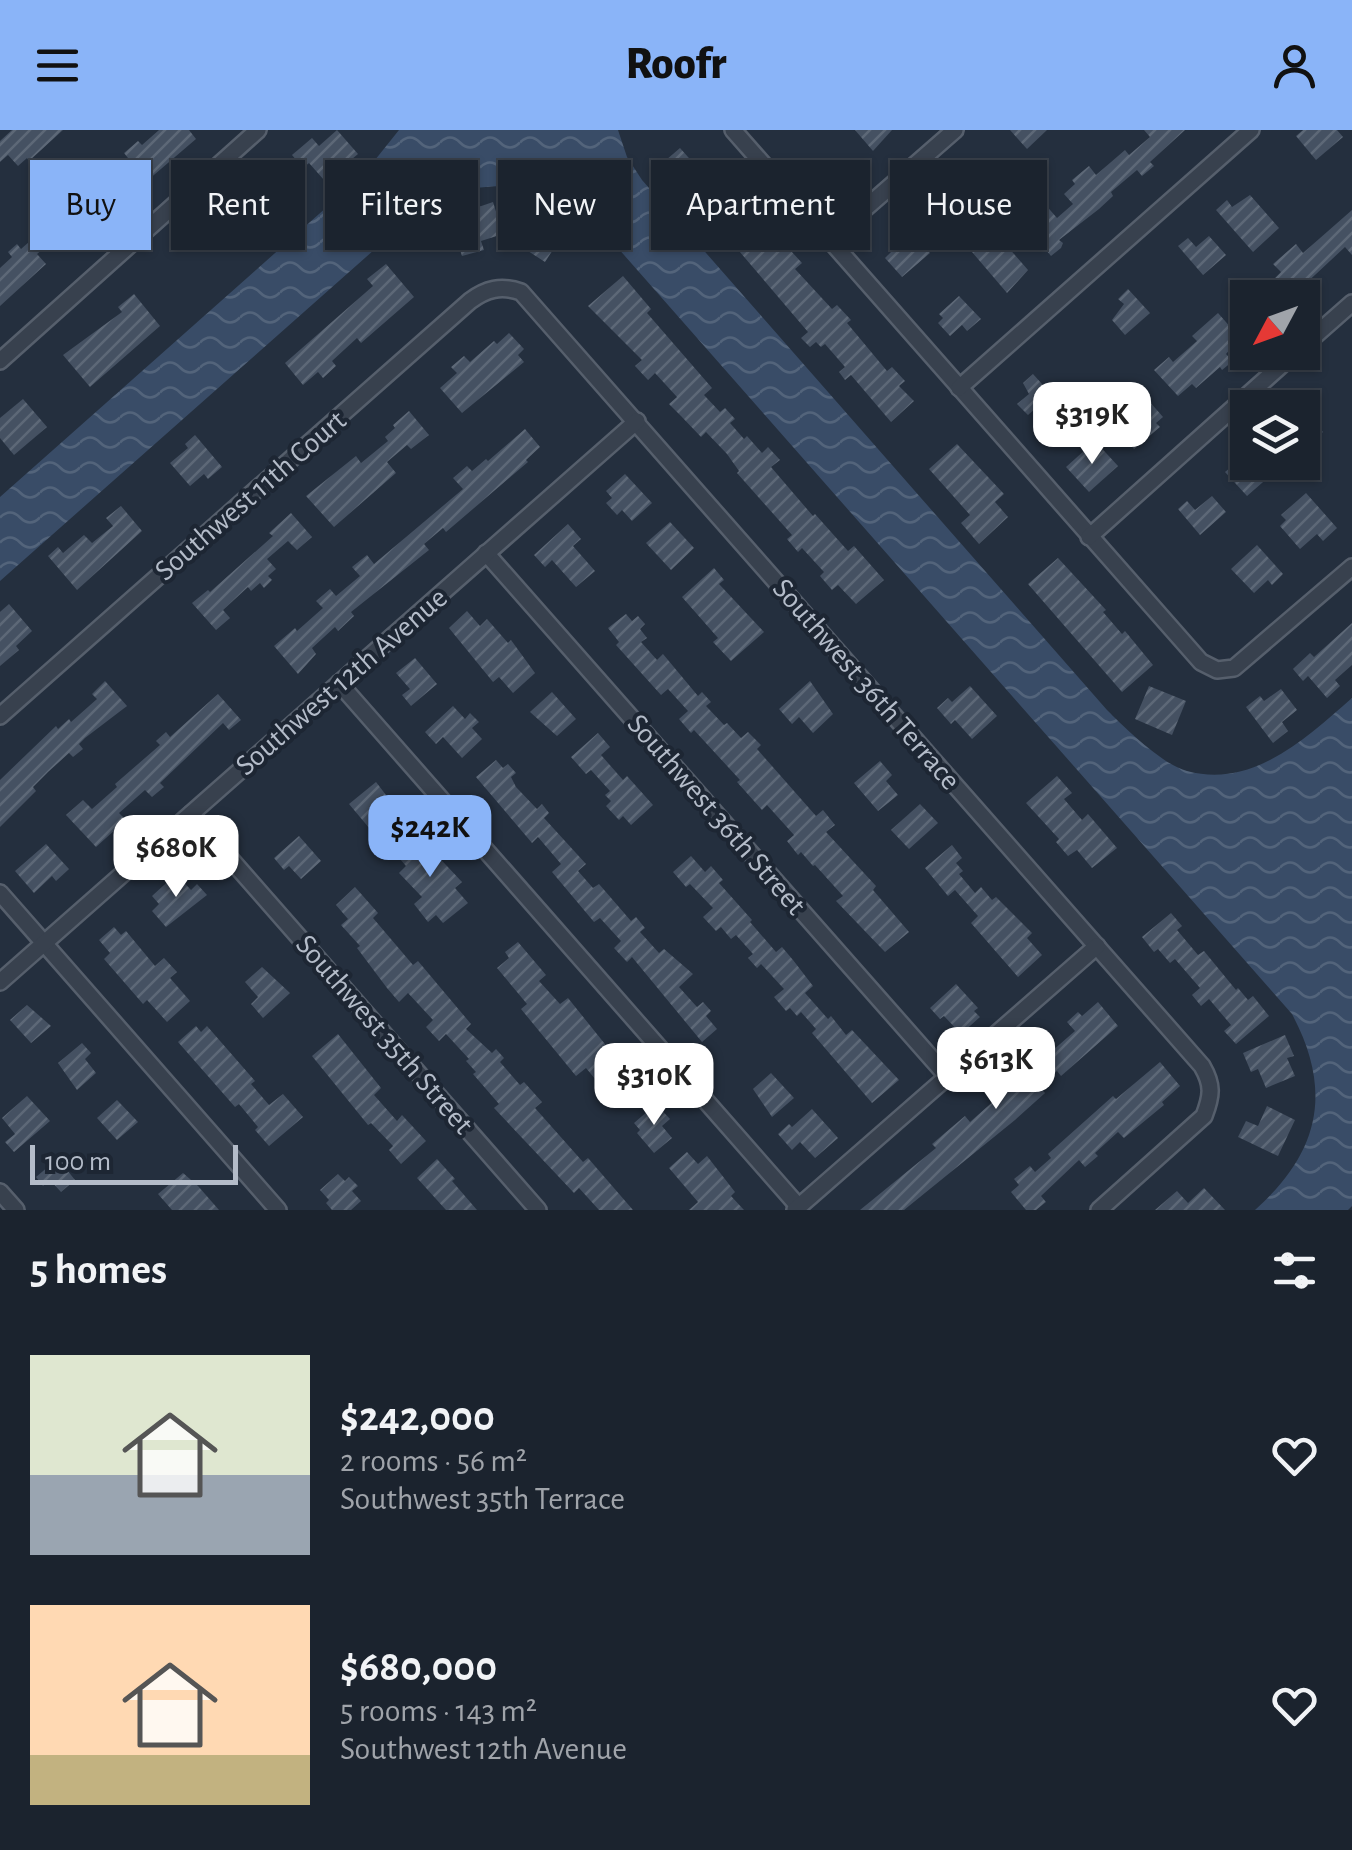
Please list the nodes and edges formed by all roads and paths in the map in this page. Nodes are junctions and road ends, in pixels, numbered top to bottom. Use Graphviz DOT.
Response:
graph roads {
  1 [pos="258,130"];
  2 [pos="732,130"];
  3 [pos="955,130"];
  4 [pos="1251,130"];
  5 [pos="758,160"];
  6 [pos="870,204"];
  7 [pos="838,250"];
  8 [pos="506,287"];
  9 [pos="1352,303"];
  10 [pos="1320,331"];
  11 [pos="0,360"];
  12 [pos="1276,370"];
  13 [pos="959,388"];
  14 [pos="637,421"];
  15 [pos="1089,537"];
  16 [pos="486,552"];
  17 [pos="1352,567"];
  18 [pos="339,683"];
  19 [pos="0,716"];
  20 [pos="191,814"];
  21 [pos="0,893"];
  22 [pos="44,944"];
  23 [pos="1096,946"];
  24 [pos="0,982"];
  25 [pos="947,1076"];
  26 [pos="0,1192"];
  27 [pos="797,1208"];
  28 [pos="16,1210"];
  29 [pos="278,1210"];
  30 [pos="538,1210"];
  31 [pos="1099,1210"];
  1 -- 11 [label="street"];
  2 -- 5 [label="street"];
  3 -- 6 [label="street"];
  4 -- 13 [label="street"];
  7 -- 13 [label="street"];
  8 -- 14 [label="street, Southwest 36th Terrace"];
  8 -- 19 [label="street, Southwest 11th Court"];
  9 -- 10 [label="street"];
  12 -- 15 [label="street"];
  13 -- 15 [label="street"];
  14 -- 16 [label="street, Southwest 12th Avenue"];
  14 -- 23 [label="street, Southwest 36th Terrace"];
  15 -- 17 [label="street"];
  16 -- 18 [label="street, Southwest 12th Avenue"];
  16 -- 25 [label="street, Southwest 36th Street"];
  18 -- 20 [label="street, Southwest 12th Avenue"];
  18 -- 27 [label="street"];
  20 -- 22 [label="street, Southwest 12th Avenue"];
  20 -- 30 [label="street, Southwest 35th Street"];
  21 -- 22 [label="street"];
  22 -- 24 [label="street, Southwest 12th Avenue"];
  22 -- 29 [label="street"];
  23 -- 25 [label="street"];
  23 -- 31 [label="street, Southwest 36th Terrace"];
  25 -- 27 [label="street"];
  26 -- 28 [label="street"];
}
